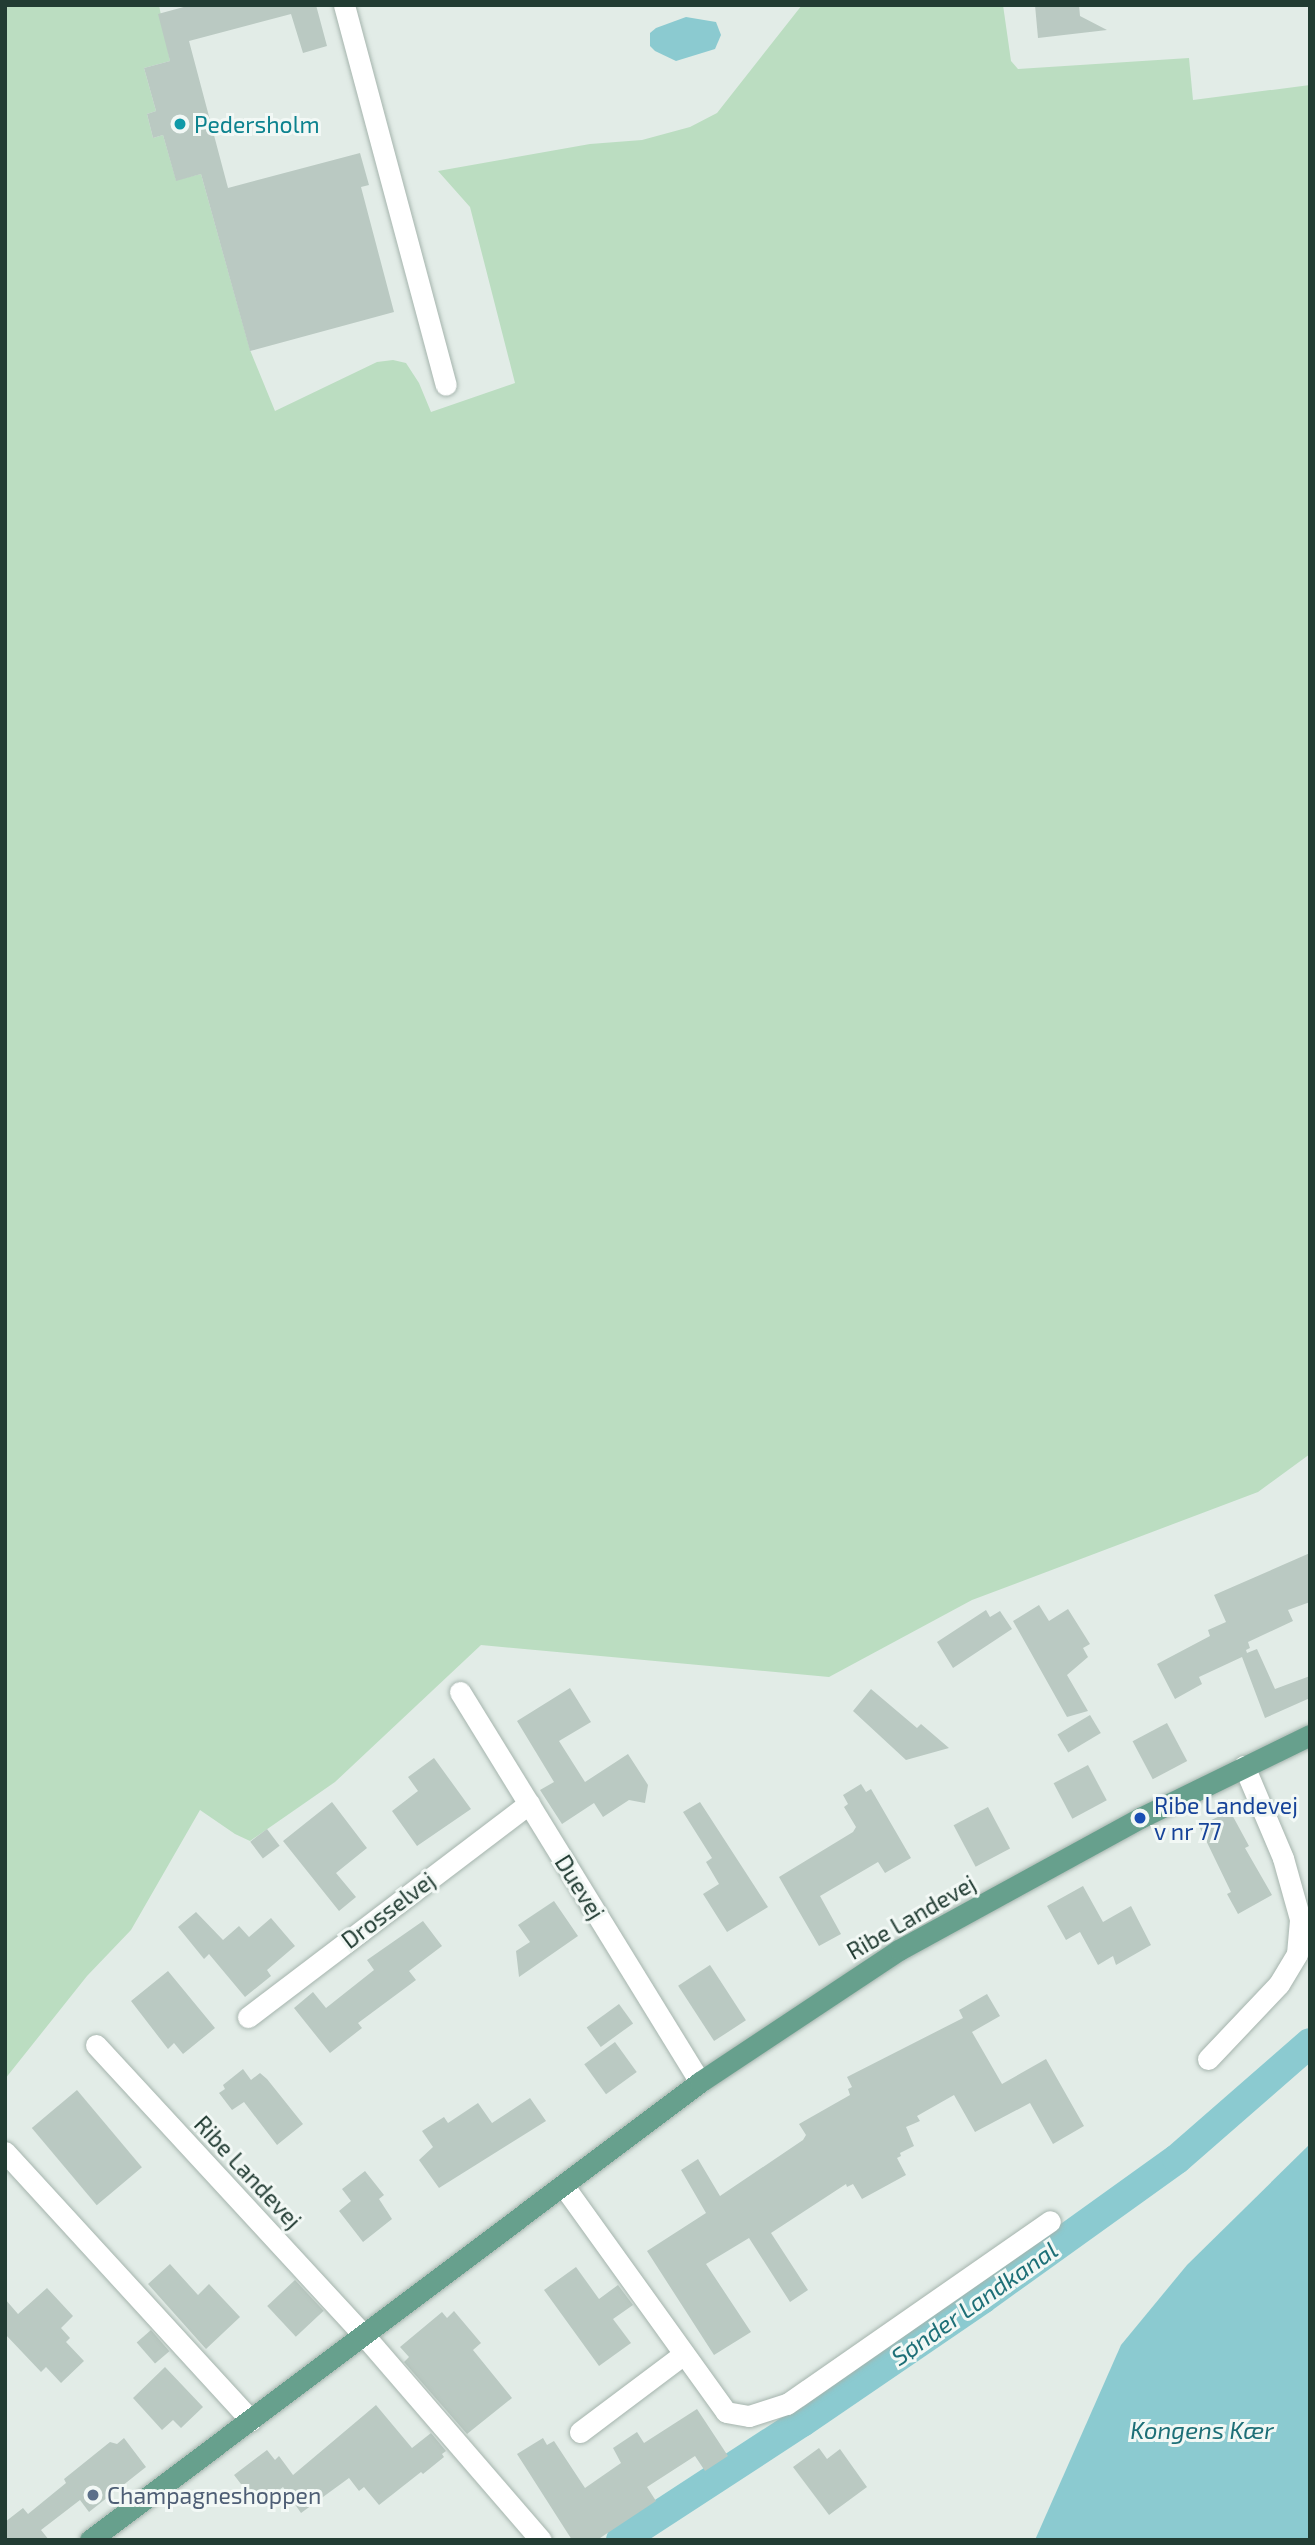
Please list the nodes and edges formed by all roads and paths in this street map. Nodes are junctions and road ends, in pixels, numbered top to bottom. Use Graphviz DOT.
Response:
graph roads {
  1 [pos="344,5"];
  2 [pos="446,385"];
  3 [pos="460,1692"];
  4 [pos="1310,1735"];
  5 [pos="1244,1766"];
  6 [pos="529,1804"];
  7 [pos="247,2017"];
  8 [pos="96,2045"];
  9 [pos="1208,2059"];
  10 [pos="700,2082"];
  11 [pos="5,2152"];
  12 [pos="563,2185"];
  13 [pos="1050,2221"];
  14 [pos="363,2334"];
  15 [pos="684,2354"];
  16 [pos="251,2420"];
  17 [pos="580,2432"];
  18 [pos="90,2540"];
  19 [pos="541,2540"];
  1 -- 2 [label="street"];
  3 -- 6 [label="street, Duevej"];
  4 -- 5 [label="main road, Ribe Landevej"];
  5 -- 9 [label="street"];
  5 -- 10 [label="main road, Ribe Landevej"];
  6 -- 7 [label="street, Drosselvej"];
  6 -- 10 [label="street, Duevej"];
  8 -- 14 [label="street, Ribe Landevej"];
  10 -- 12 [label="main road, Ribe Landevej"];
  11 -- 16 [label="street"];
  12 -- 14 [label="main road, Ribe Landevej"];
  12 -- 15 [label="street"];
  13 -- 15 [label="street"];
  14 -- 16 [label="main road, Ribe Landevej"];
  14 -- 19 [label="street, Ribe Landevej"];
  15 -- 17 [label="street"];
  16 -- 18 [label="main road, Ribe Landevej"];
}
